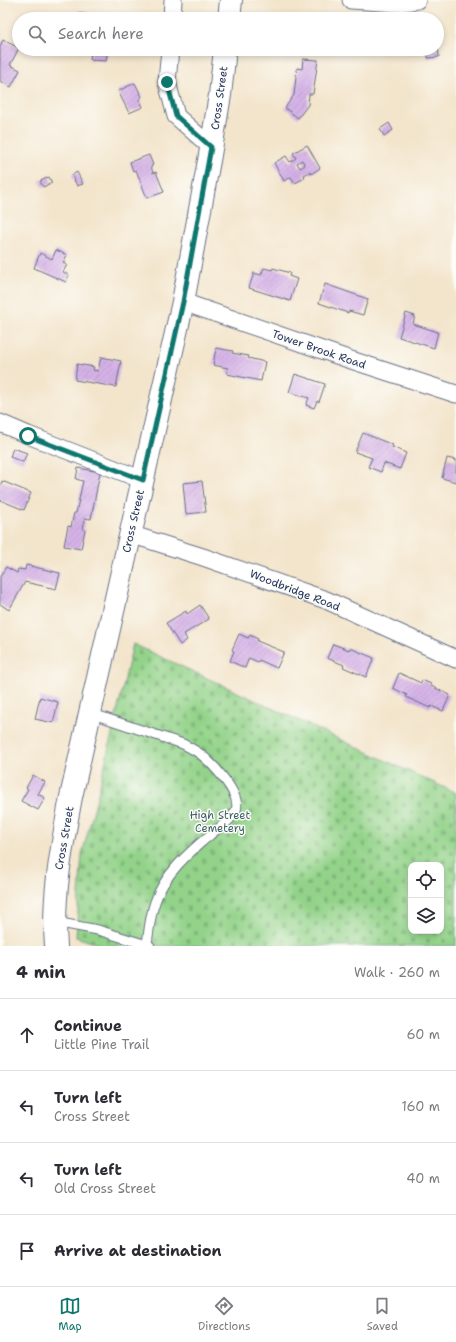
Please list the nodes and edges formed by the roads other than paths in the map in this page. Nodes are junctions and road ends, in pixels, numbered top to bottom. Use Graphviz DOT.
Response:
graph roads {
  1 [pos="173,0"];
  2 [pos="231,0"];
  3 [pos="351,0"];
  4 [pos="417,0"];
  5 [pos="172,12"];
  6 [pos="229,12"];
  7 [pos="169,56"];
  8 [pos="224,56"];
  9 [pos="211,147"];
  10 [pos="183,302"];
  11 [pos="456,394"];
  12 [pos="0,423"];
  13 [pos="143,480"];
  14 [pos="130,534"];
  15 [pos="456,659"];
  16 [pos="90,714"];
  17 [pos="55,922"];
  18 [pos="148,945"];
  19 [pos="56,946"];
  1 -- 5 [label="street"];
  2 -- 6 [label="street"];
  3 -- 4 [label="street"];
  7 -- 9 [label="street"];
  8 -- 9 [label="street, Cross Street"];
  9 -- 10 [label="street, Cross Street"];
  10 -- 11 [label="street, Tower Brook Road"];
  10 -- 13 [label="street, Cross Street"];
  12 -- 13 [label="street"];
  13 -- 14 [label="street, Cross Street"];
  14 -- 15 [label="street, Woodbridge Road"];
  14 -- 16 [label="street, Cross Street"];
  16 -- 17 [label="street, Cross Street"];
  16 -- 18 [label="lane"];
  17 -- 18 [label="lane"];
  17 -- 19 [label="street, Cross Street"];
}
